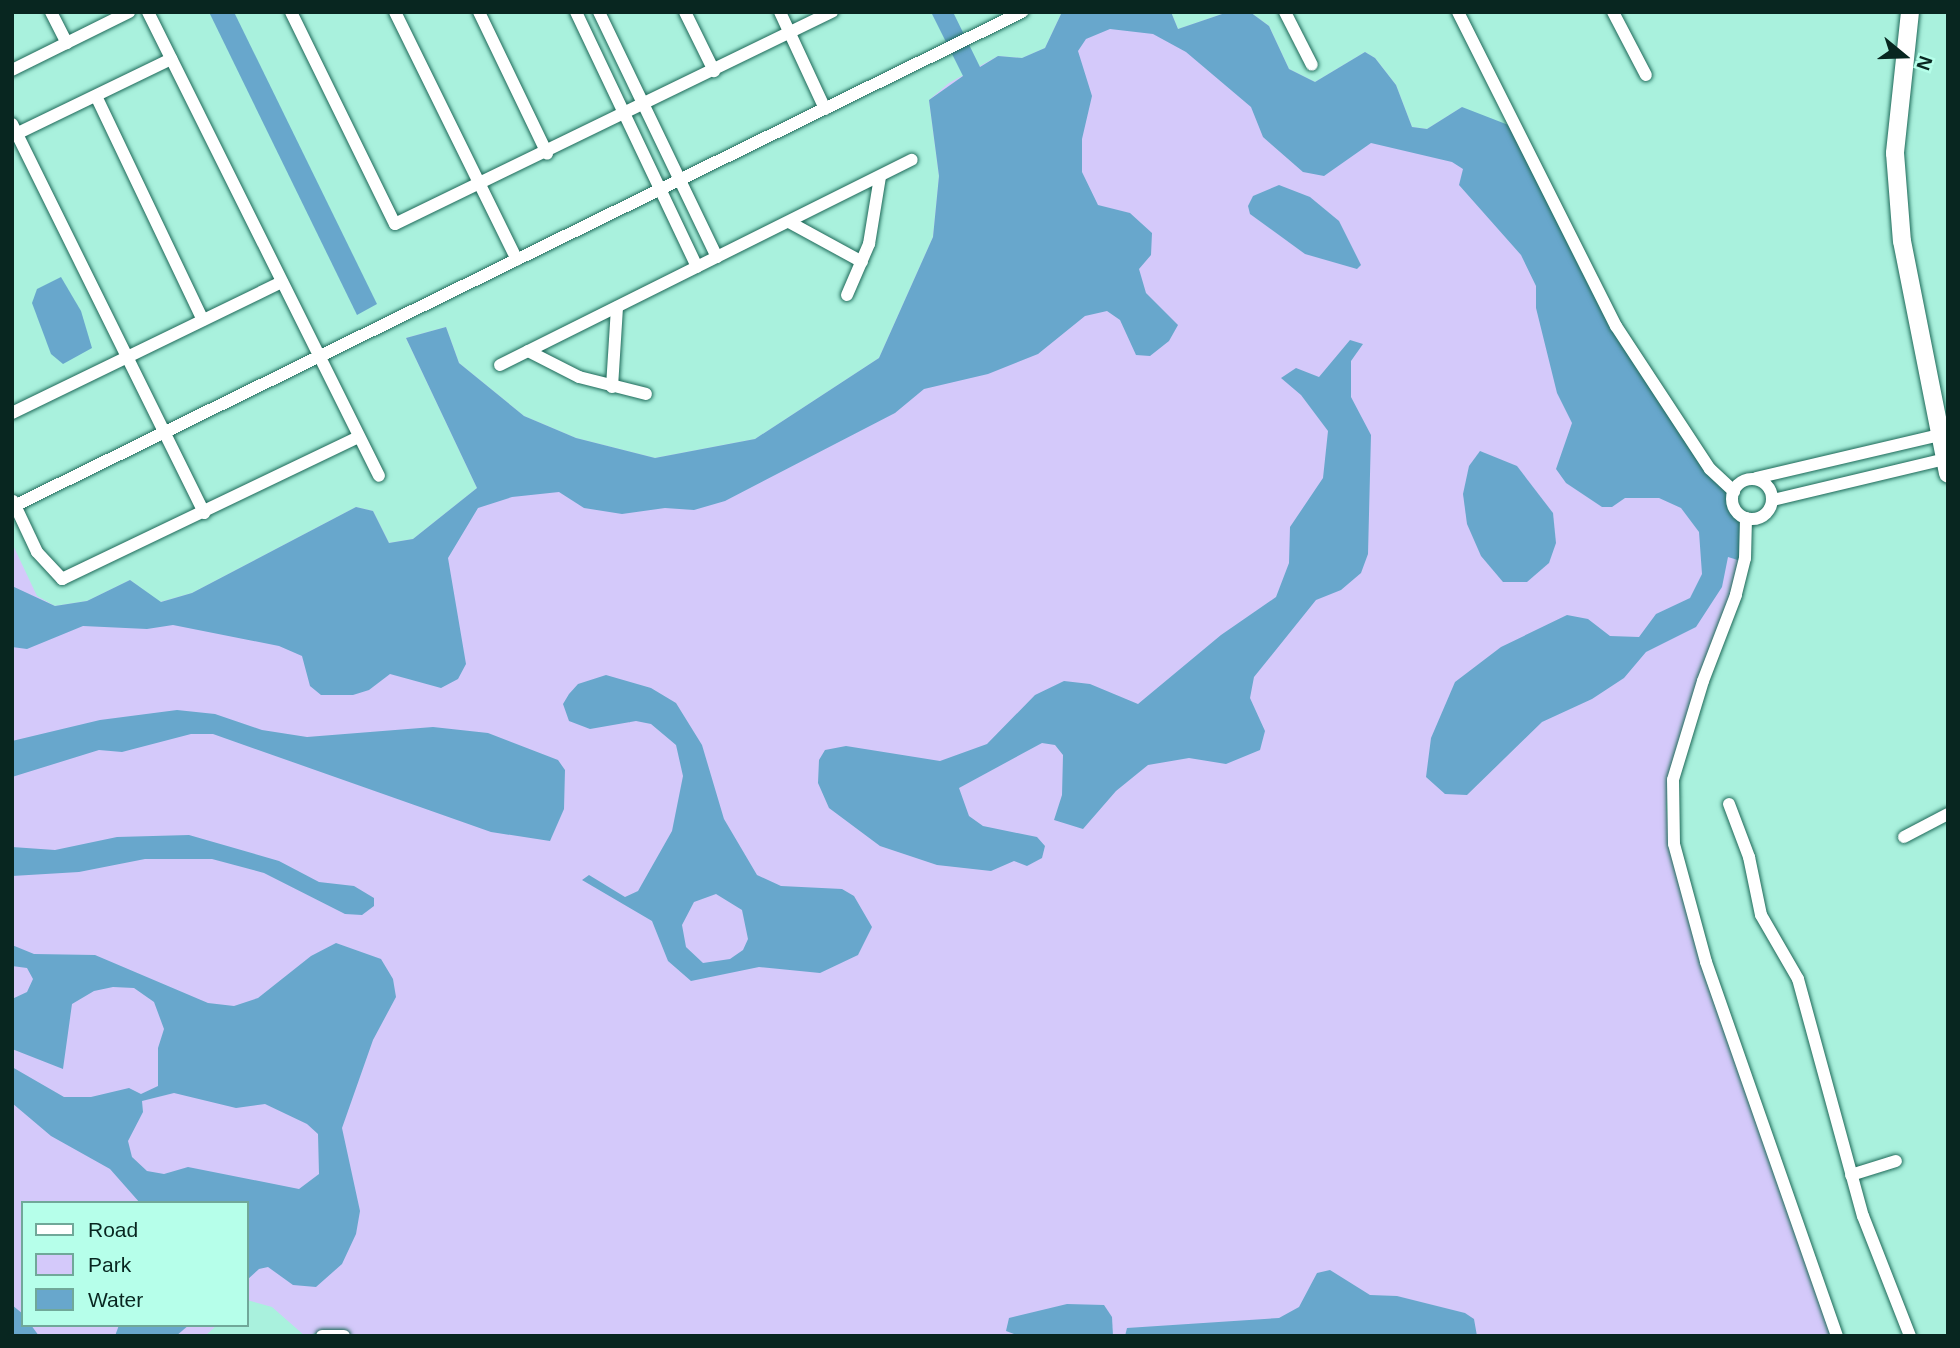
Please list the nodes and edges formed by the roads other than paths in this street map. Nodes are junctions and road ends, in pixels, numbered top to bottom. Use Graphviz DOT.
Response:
graph roads {
  1 [pos="51,12"];
  2 [pos="129,12"];
  3 [pos="148,12"];
  4 [pos="291,12"];
  5 [pos="396,12"];
  6 [pos="479,12"];
  7 [pos="576,12"];
  8 [pos="599,12"];
  9 [pos="685,12"];
  10 [pos="780,12"];
  11 [pos="832,12"];
  12 [pos="1022,12"];
  13 [pos="1285,12"];
  14 [pos="1458,12"];
  15 [pos="1613,12"];
  16 [pos="1909,12"];
  17 [pos="791,35"];
  18 [pos="67,43"];
  19 [pos="171,59"];
  20 [pos="1312,65"];
  21 [pos="12,70"];
  22 [pos="714,71"];
  23 [pos="1646,75"];
  24 [pos="96,96"];
  25 [pos="644,105"];
  26 [pos="825,109"];
  27 [pos="626,114"];
  28 [pos="14,131"];
  29 [pos="547,153"];
  30 [pos="912,160"];
  31 [pos="880,177"];
  32 [pos="681,180"];
  33 [pos="480,184"];
  34 [pos="661,190"];
  35 [pos="789,222"];
  36 [pos="717,257"];
  37 [pos="517,260"];
  38 [pos="862,262"];
  39 [pos="697,267"];
  40 [pos="282,282"];
  41 [pos="847,295"];
  42 [pos="617,307"];
  43 [pos="203,320"];
  44 [pos="528,351"];
  45 [pos="127,357"];
  46 [pos="319,357"];
  47 [pos="500,365"];
  48 [pos="612,387"];
  49 [pos="646,394"];
  50 [pos="12,412"];
  51 [pos="164,433"];
  52 [pos="1939,435"];
  53 [pos="359,437"];
  54 [pos="1946,467"];
  55 [pos="379,476"];
  56 [pos="1756,478"];
  57 [pos="1734,491"];
  58 [pos="1773,500"];
  59 [pos="13,504"];
  60 [pos="204,513"];
  61 [pos="1746,518"];
  62 [pos="1729,804"];
  63 [pos="1948,814"];
  64 [pos="1904,837"];
  65 [pos="1896,1161"];
  66 [pos="1851,1175"];
  67 [pos="322,1336"];
  68 [pos="344,1336"];
  69 [pos="1837,1336"];
  70 [pos="1910,1336"];
  1 -- 18 [label="street"];
  2 -- 18 [label="street"];
  3 -- 19 [label="street"];
  4 -- 33 [label="street"];
  5 -- 33 [label="street"];
  6 -- 29 [label="street"];
  7 -- 27 [label="street"];
  8 -- 25 [label="street"];
  9 -- 22 [label="street"];
  10 -- 17 [label="street"];
  11 -- 17 [label="street"];
  12 -- 26 [label="street"];
  13 -- 20 [label="street"];
  14 -- 57 [label="street"];
  15 -- 23 [label="street"];
  16 -- 52 [label="street"];
  17 -- 22 [label="street"];
  17 -- 26 [label="street"];
  18 -- 21 [label="street"];
  19 -- 24 [label="street"];
  19 -- 40 [label="street"];
  22 -- 25 [label="street"];
  24 -- 28 [label="street"];
  24 -- 43 [label="street"];
  25 -- 27 [label="street"];
  25 -- 32 [label="street"];
  26 -- 32 [label="street"];
  27 -- 29 [label="street"];
  27 -- 34 [label="street"];
  28 -- 45 [label="street"];
  29 -- 33 [label="street"];
  30 -- 31 [label="street"];
  31 -- 35 [label="street"];
  31 -- 38 [label="street"];
  32 -- 34 [label="street"];
  32 -- 36 [label="street"];
  33 -- 37 [label="street"];
  34 -- 37 [label="street"];
  34 -- 39 [label="street"];
  35 -- 36 [label="street"];
  35 -- 38 [label="street"];
  36 -- 39 [label="street"];
  37 -- 46 [label="street"];
  38 -- 41 [label="street"];
  39 -- 42 [label="street"];
  40 -- 43 [label="street"];
  40 -- 46 [label="street"];
  42 -- 44 [label="street"];
  42 -- 48 [label="street"];
  43 -- 45 [label="street"];
  44 -- 47 [label="street"];
  44 -- 48 [label="street"];
  45 -- 50 [label="street"];
  45 -- 51 [label="street"];
  46 -- 51 [label="street"];
  46 -- 53 [label="street"];
  48 -- 49 [label="street"];
  51 -- 59 [label="street"];
  51 -- 60 [label="street"];
  52 -- 54 [label="street"];
  52 -- 56 [label="street"];
  53 -- 55 [label="street"];
  53 -- 60 [label="street"];
  54 -- 58 [label="street"];
  56 -- 57 [label="street"];
  56 -- 58 [label="street"];
  57 -- 61 [label="street"];
  58 -- 61 [label="street"];
  59 -- 60 [label="street"];
  61 -- 69 [label="street"];
  62 -- 66 [label="street"];
  63 -- 64 [label="street"];
  65 -- 66 [label="street"];
  66 -- 70 [label="street"];
  67 -- 68 [label="street"];
}
